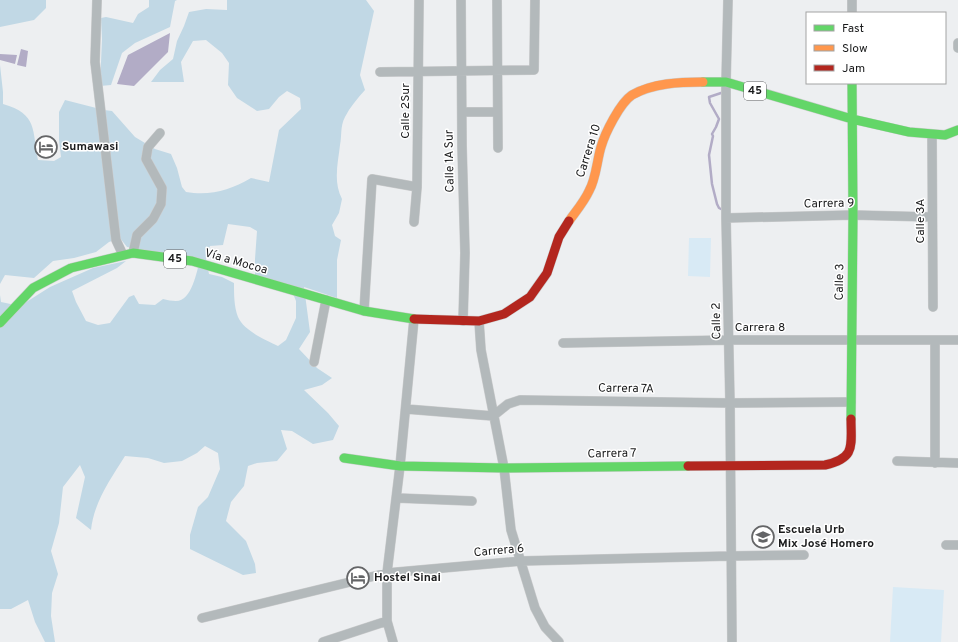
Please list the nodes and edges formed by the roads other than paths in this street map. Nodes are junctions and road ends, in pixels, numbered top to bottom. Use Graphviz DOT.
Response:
graph roads {
  1 [pos="96,0"];
  2 [pos="419,0"];
  3 [pos="461,0"];
  4 [pos="497,0"];
  5 [pos="535,0"];
  6 [pos="728,0"];
  7 [pos="852,0"];
  8 [pos="852,12"];
  9 [pos="958,43"];
  10 [pos="958,48"];
  11 [pos="497,70"];
  12 [pos="461,71"];
  13 [pos="380,72"];
  14 [pos="418,72"];
  15 [pos="726,82"];
  16 [pos="852,84"];
  17 [pos="462,112"];
  18 [pos="497,112"];
  19 [pos="852,119"];
  20 [pos="958,130"];
  21 [pos="160,133"];
  22 [pos="932,135"];
  23 [pos="498,148"];
  24 [pos="417,187"];
  25 [pos="853,215"];
  26 [pos="932,217"];
  27 [pos="726,218"];
  28 [pos="414,222"];
  29 [pos="133,254"];
  30 [pos="123,255"];
  31 [pos="326,300"];
  32 [pos="933,307"];
  33 [pos="364,311"];
  34 [pos="414,319"];
  35 [pos="463,321"];
  36 [pos="479,321"];
  37 [pos="0,323"];
  38 [pos="729,340"];
  39 [pos="852,340"];
  40 [pos="935,340"];
  41 [pos="958,340"];
  42 [pos="563,343"];
  43 [pos="314,362"];
  44 [pos="851,402"];
  45 [pos="730,403"];
  46 [pos="406,409"];
  47 [pos="493,416"];
  48 [pos="344,458"];
  49 [pos="897,461"];
  50 [pos="935,463"];
  51 [pos="958,463"];
  52 [pos="731,465"];
  53 [pos="825,465"];
  54 [pos="400,466"];
  55 [pos="504,468"];
  56 [pos="397,498"];
  57 [pos="472,501"];
  58 [pos="946,545"];
  59 [pos="958,545"];
  60 [pos="804,555"];
  61 [pos="730,556"];
  62 [pos="521,561"];
  63 [pos="387,573"];
  64 [pos="202,618"];
  65 [pos="387,621"];
  66 [pos="323,642"];
  67 [pos="393,642"];
  68 [pos="559,642"];
  69 [pos="732,642"];
  1 -- 30 [label="street"];
  2 -- 14 [label="street, Calle 2Sur"];
  3 -- 12 [label="street, Calle 1A Sur"];
  4 -- 11 [label="street"];
  5 -- 11 [label="street"];
  6 -- 15 [label="street, Calle 2"];
  7 -- 8 [label="street"];
  9 -- 10 [label="street"];
  11 -- 12 [label="street"];
  11 -- 18 [label="street"];
  12 -- 14 [label="street"];
  12 -- 17 [label="street, Calle 1A Sur"];
  13 -- 14 [label="street"];
  14 -- 24 [label="street, Calle 2Sur"];
  15 -- 19 [label="main road, Carrera 10 / 45"];
  15 -- 27 [label="street, Calle 2"];
  15 -- 36 [label="main road, Carrera 10 / 45"];
  16 -- 19 [label="main road, Calle 3"];
  17 -- 18 [label="street"];
  17 -- 35 [label="street, Calle 1A Sur"];
  18 -- 23 [label="street"];
  19 -- 22 [label="main road, Carrera 10 / 45"];
  19 -- 25 [label="main road, Calle 3"];
  20 -- 22 [label="main road, Carrera 10 / 45"];
  21 -- 29 [label="street"];
  22 -- 26 [label="street, Calle 3A"];
  24 -- 28 [label="street, Calle 2Sur"];
  24 -- 33 [label="street"];
  25 -- 26 [label="street, Carrera 9"];
  25 -- 27 [label="street, Carrera 9"];
  25 -- 39 [label="main road, Calle 3"];
  26 -- 32 [label="street, Calle 3A"];
  27 -- 38 [label="street, Calle 2"];
  29 -- 30 [label="main road, Vía a Mocoa / 45"];
  29 -- 31 [label="main road, Vía a Mocoa / 45"];
  30 -- 37 [label="main road, Vía a Mocoa / 45"];
  31 -- 33 [label="main road, Vía a Mocoa / 45"];
  31 -- 43 [label="street"];
  33 -- 34 [label="main road, Carrera 10 / 45"];
  34 -- 35 [label="main road, Carrera 10 / 45"];
  34 -- 46 [label="street"];
  35 -- 36 [label="main road, Carrera 10 / 45"];
  36 -- 47 [label="street"];
  38 -- 39 [label="street, Carrera 8"];
  38 -- 42 [label="street, Carrera 8"];
  38 -- 45 [label="street, Calle 2"];
  39 -- 40 [label="street, Carrera 8"];
  39 -- 44 [label="main road, Calle 3"];
  40 -- 41 [label="street, Carrera 8"];
  40 -- 50 [label="street"];
  44 -- 45 [label="street, Carrera 7A"];
  44 -- 53 [label="main road, Calle 3"];
  45 -- 47 [label="street, Carrera 7A"];
  45 -- 52 [label="street, Calle 2"];
  46 -- 47 [label="street"];
  46 -- 54 [label="street"];
  47 -- 55 [label="street"];
  48 -- 54 [label="main road, Carrera 7"];
  49 -- 50 [label="street"];
  50 -- 51 [label="street"];
  52 -- 53 [label="main road, Carrera 7"];
  52 -- 55 [label="main road, Carrera 7"];
  52 -- 61 [label="street, Calle 2"];
  54 -- 55 [label="main road, Carrera 7"];
  54 -- 56 [label="street"];
  55 -- 62 [label="street"];
  56 -- 57 [label="street"];
  56 -- 63 [label="street"];
  58 -- 59 [label="street"];
  60 -- 61 [label="street, Carrera 6"];
  61 -- 62 [label="street, Carrera 6"];
  61 -- 69 [label="street, Calle 2"];
  62 -- 63 [label="street, Carrera 6"];
  62 -- 68 [label="street"];
  63 -- 64 [label="street, Carrera 6"];
  63 -- 65 [label="street"];
  65 -- 66 [label="street"];
  65 -- 67 [label="street"];
}
